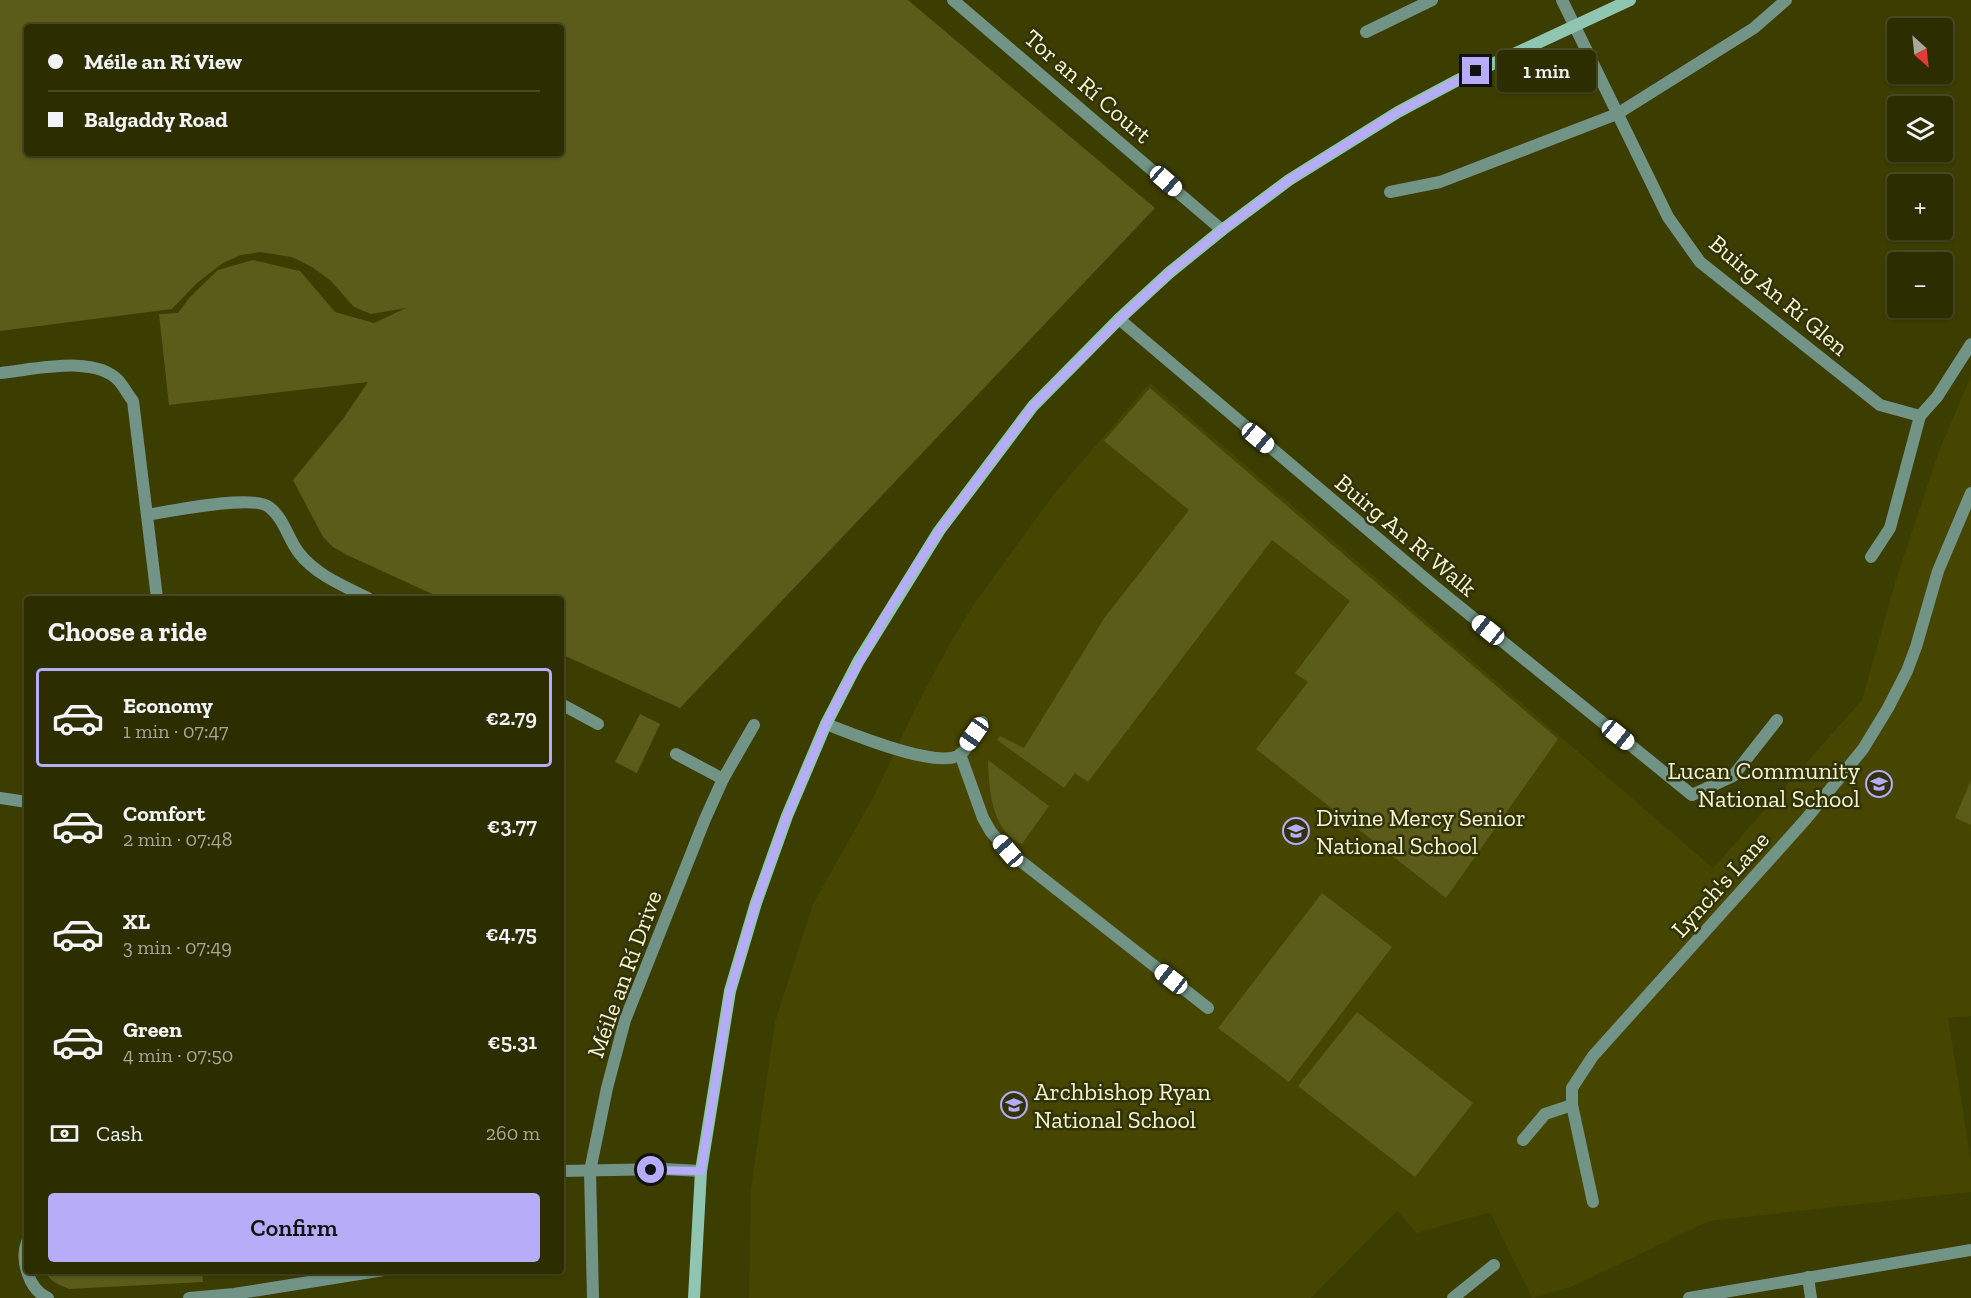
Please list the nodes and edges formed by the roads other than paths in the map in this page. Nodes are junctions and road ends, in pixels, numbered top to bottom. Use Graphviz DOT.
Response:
graph roads {
  1 [pos="953,0"];
  2 [pos="1432,0"];
  3 [pos="1562,0"];
  4 [pos="1630,0"];
  5 [pos="1786,0"];
  6 [pos="1575,25"];
  7 [pos="1365,32"];
  8 [pos="1617,114"];
  9 [pos="1390,192"];
  10 [pos="1222,230"];
  11 [pos="1119,320"];
  12 [pos="1971,344"];
  13 [pos="0,373"];
  14 [pos="1920,416"];
  15 [pos="1971,493"];
  16 [pos="147,515"];
  17 [pos="1871,557"];
  18 [pos="157,596"];
  19 [pos="364,596"];
  20 [pos="564,706"];
  21 [pos="1778,720"];
  22 [pos="982,722"];
  23 [pos="598,724"];
  24 [pos="826,724"];
  25 [pos="754,725"];
  26 [pos="676,754"];
  27 [pos="960,754"];
  28 [pos="723,779"];
  29 [pos="0,798"];
  30 [pos="24,802"];
  31 [pos="1208,1008"];
  32 [pos="1572,1105"];
  33 [pos="1523,1140"];
  34 [pos="564,1171"];
  35 [pos="590,1171"];
  36 [pos="701,1171"];
  37 [pos="1593,1202"];
  38 [pos="1971,1250"];
  39 [pos="1494,1265"];
  40 [pos="28,1274"];
  41 [pos="361,1274"];
  42 [pos="1809,1277"];
  43 [pos="234,1296"];
  44 [pos="1460,1296"];
  45 [pos="48,1298"];
  46 [pos="189,1298"];
  47 [pos="593,1298"];
  48 [pos="694,1298"];
  49 [pos="1689,1298"];
  50 [pos="1811,1298"];
  1 -- 10 [label="street, Tor an Rí Court"];
  2 -- 7 [label="street"];
  3 -- 6 [label="street, Buirg An Rí Glen"];
  4 -- 6 [label="street"];
  5 -- 8 [label="street"];
  6 -- 8 [label="street, Buirg An Rí Glen"];
  6 -- 10 [label="street"];
  8 -- 9 [label="street"];
  8 -- 14 [label="street, Buirg An Rí Glen"];
  10 -- 11 [label="street"];
  11 -- 21 [label="street, Buirg An Rí Walk"];
  11 -- 24 [label="street"];
  12 -- 14 [label="street"];
  13 -- 16 [label="street"];
  14 -- 17 [label="street"];
  15 -- 32 [label="street, Lynch's Lane"];
  16 -- 18 [label="street"];
  16 -- 19 [label="street"];
  20 -- 23 [label="street"];
  22 -- 27 [label="street"];
  24 -- 27 [label="street"];
  24 -- 36 [label="street"];
  25 -- 28 [label="street, Méile an Rí Drive"];
  26 -- 28 [label="street"];
  27 -- 31 [label="street"];
  28 -- 35 [label="street, Méile an Rí Drive"];
  29 -- 30 [label="street"];
  32 -- 33 [label="street"];
  32 -- 37 [label="street"];
  34 -- 35 [label="street"];
  35 -- 36 [label="street"];
  35 -- 47 [label="street, Méile an Rí Drive"];
  36 -- 48 [label="street"];
  38 -- 42 [label="street"];
  39 -- 44 [label="street"];
  40 -- 45 [label="street"];
  41 -- 43 [label="street"];
  42 -- 49 [label="street"];
  42 -- 50 [label="street"];
  43 -- 46 [label="street"];
}
